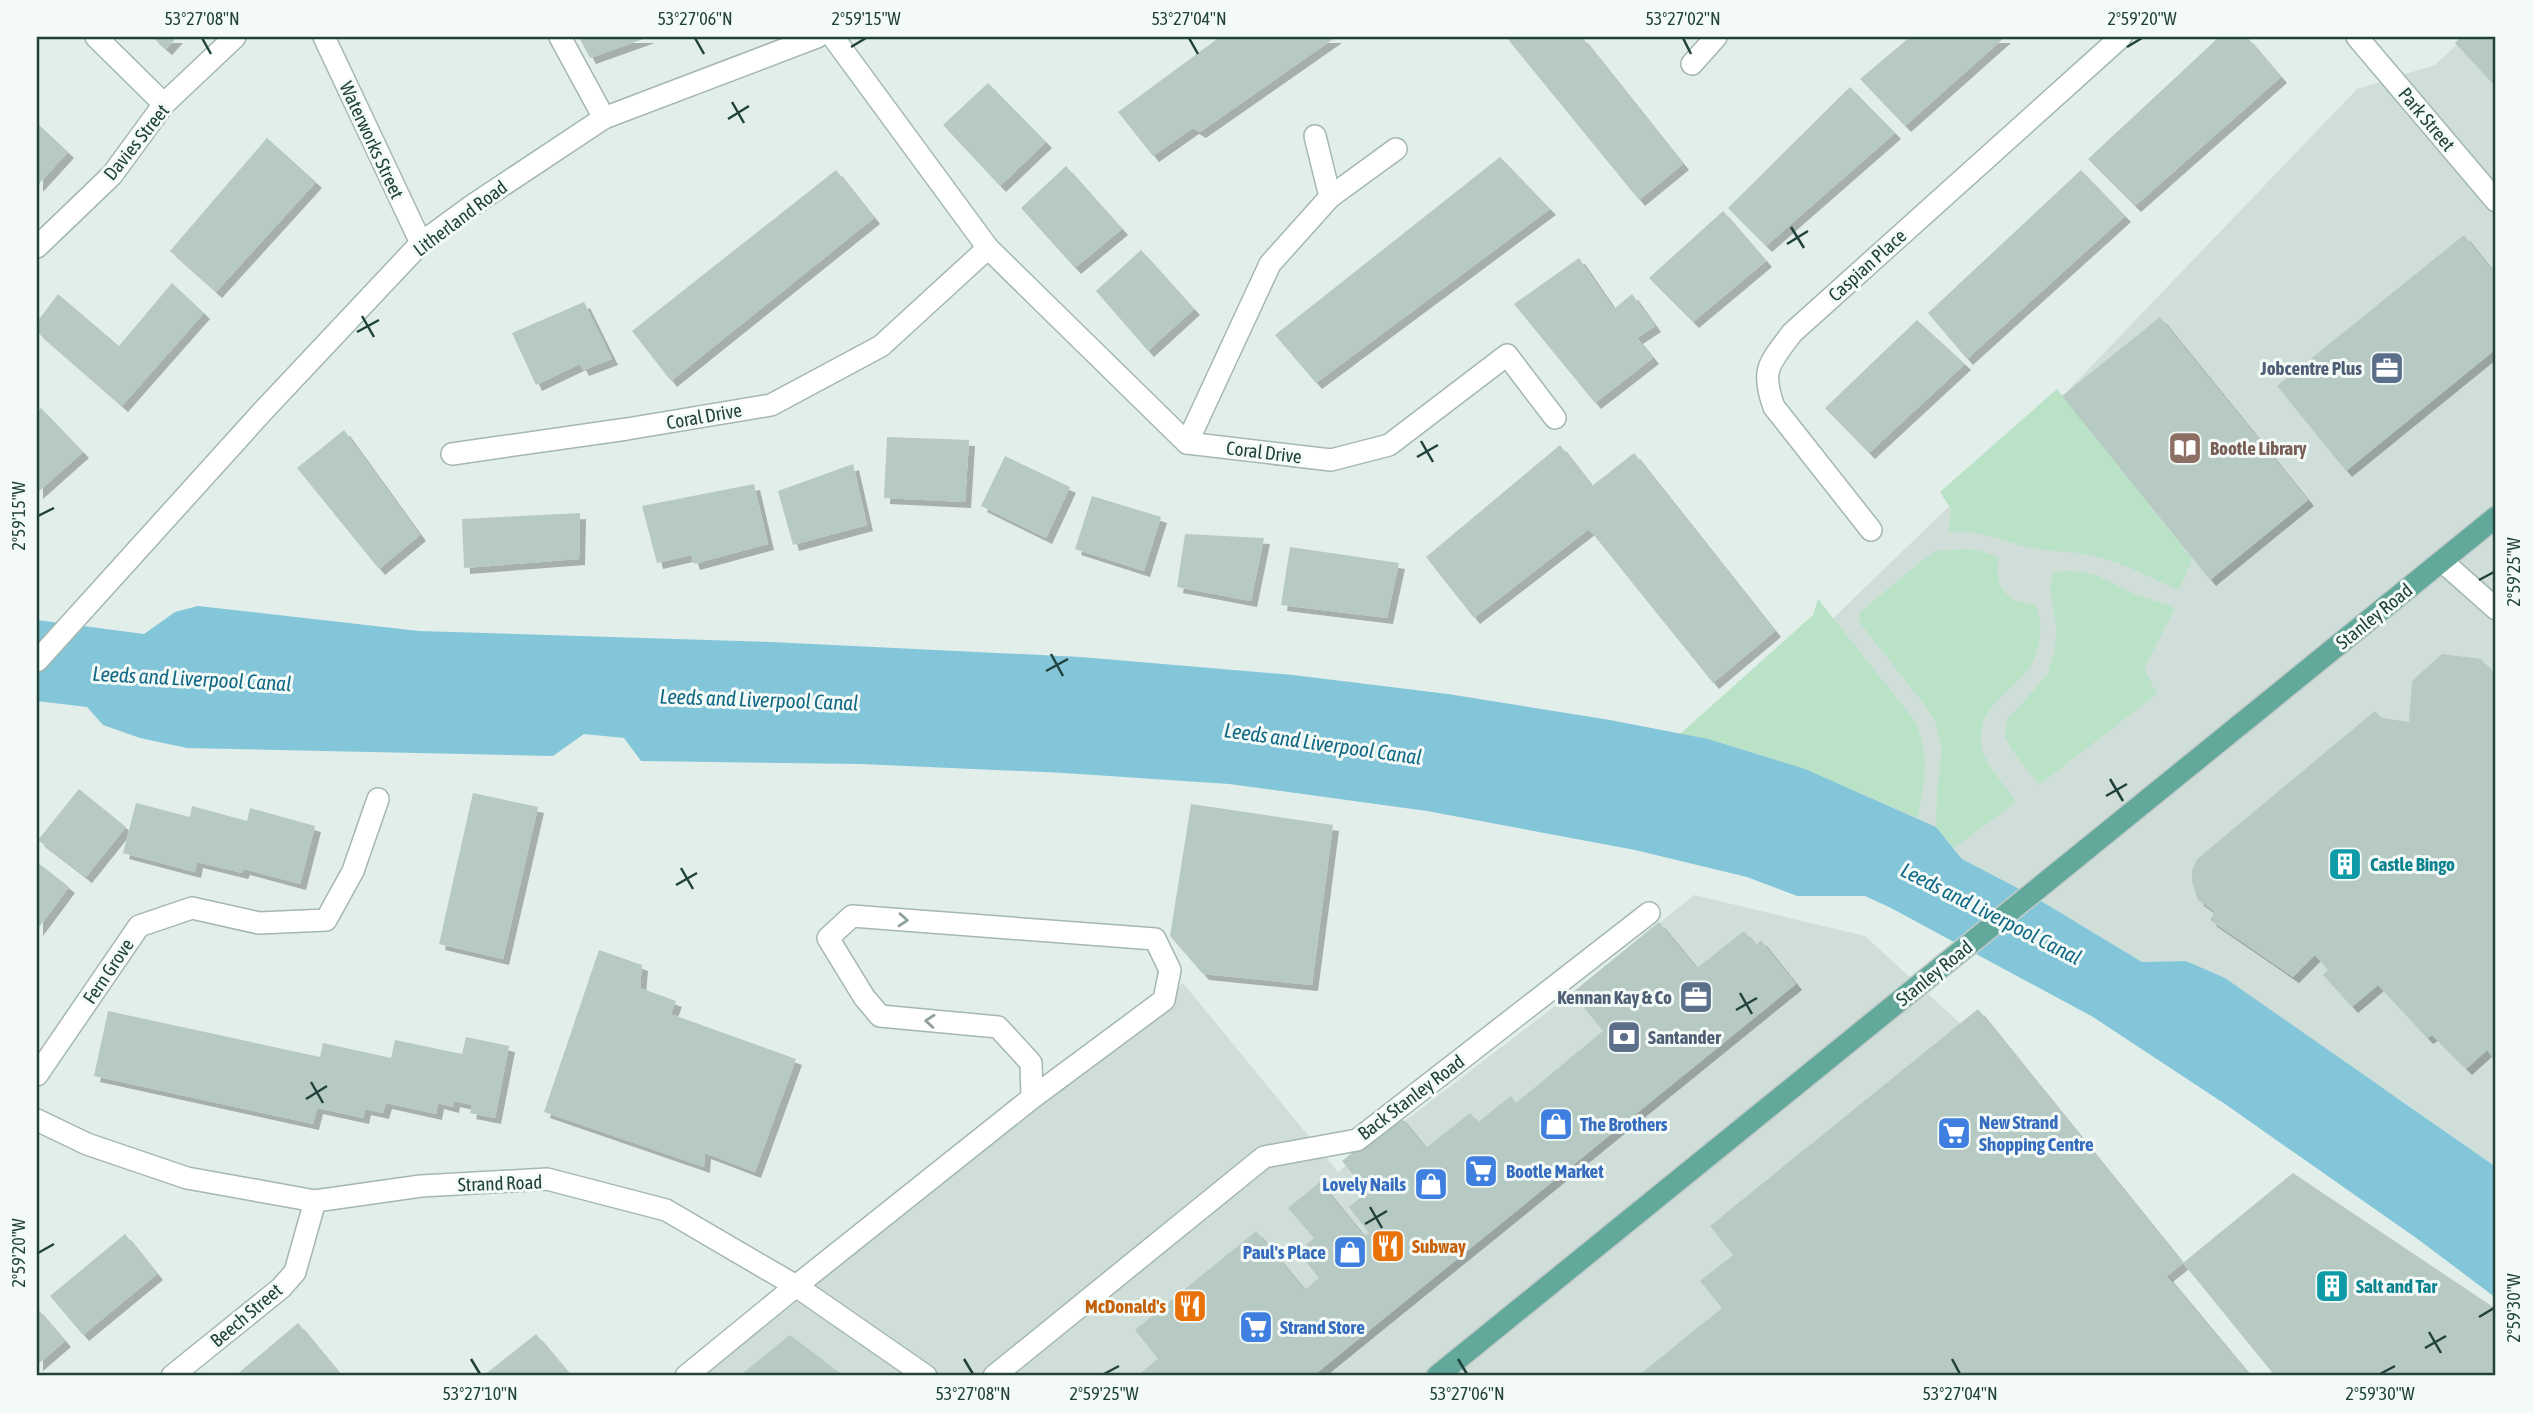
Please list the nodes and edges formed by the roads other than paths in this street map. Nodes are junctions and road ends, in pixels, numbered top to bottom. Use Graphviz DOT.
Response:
graph roads {
  1 [pos="96,37"];
  2 [pos="235,37"];
  3 [pos="324,37"];
  4 [pos="560,37"];
  5 [pos="817,37"];
  6 [pos="833,37"];
  7 [pos="1716,37"];
  8 [pos="2121,37"];
  9 [pos="2357,37"];
  10 [pos="1692,64"];
  11 [pos="164,104"];
  12 [pos="604,118"];
  13 [pos="1315,136"];
  14 [pos="1396,149"];
  15 [pos="1330,197"];
  16 [pos="2496,201"];
  17 [pos="421,243"];
  18 [pos="37,247"];
  19 [pos="988,248"];
  20 [pos="1555,418"];
  21 [pos="1187,443"];
  22 [pos="452,454"];
  23 [pos="2496,517"];
  24 [pos="1871,530"];
  25 [pos="2442,561"];
  26 [pos="2496,609"];
  27 [pos="37,661"];
  28 [pos="378,799"];
  29 [pos="1649,913"];
  30 [pos="37,1075"];
  31 [pos="1032,1098"];
  32 [pos="37,1120"];
  33 [pos="315,1201"];
  34 [pos="796,1286"];
  35 [pos="172,1376"];
  36 [pos="686,1376"];
  37 [pos="926,1376"];
  38 [pos="994,1376"];
  39 [pos="1437,1376"];
  1 -- 11 [label="street"];
  2 -- 11 [label="street, Davies Street"];
  3 -- 17 [label="street, Waterworks Street"];
  4 -- 12 [label="street"];
  5 -- 12 [label="street, Litherland Road"];
  6 -- 19 [label="street"];
  7 -- 10 [label="street"];
  8 -- 24 [label="street, Caspian Place"];
  9 -- 16 [label="street, Park Street"];
  11 -- 18 [label="street, Davies Street"];
  12 -- 17 [label="street, Litherland Road"];
  13 -- 15 [label="street"];
  14 -- 15 [label="street"];
  15 -- 21 [label="street"];
  17 -- 27 [label="street, Litherland Road"];
  19 -- 21 [label="street"];
  19 -- 22 [label="street, Coral Drive"];
  20 -- 21 [label="street, Coral Drive"];
  23 -- 25 [label="main road, Stanley Road"];
  25 -- 26 [label="street"];
  25 -- 39 [label="main road, Stanley Road"];
  28 -- 30 [label="street, Fern Grove"];
  29 -- 38 [label="street, Back Stanley Road"];
  31 -- 31 [label="street, one-way"];
  31 -- 34 [label="street"];
  32 -- 33 [label="street, Strand Road"];
  33 -- 34 [label="street, Strand Road"];
  33 -- 35 [label="street, Beech Street"];
  34 -- 36 [label="street"];
  34 -- 37 [label="street, Strand Road"];
}
